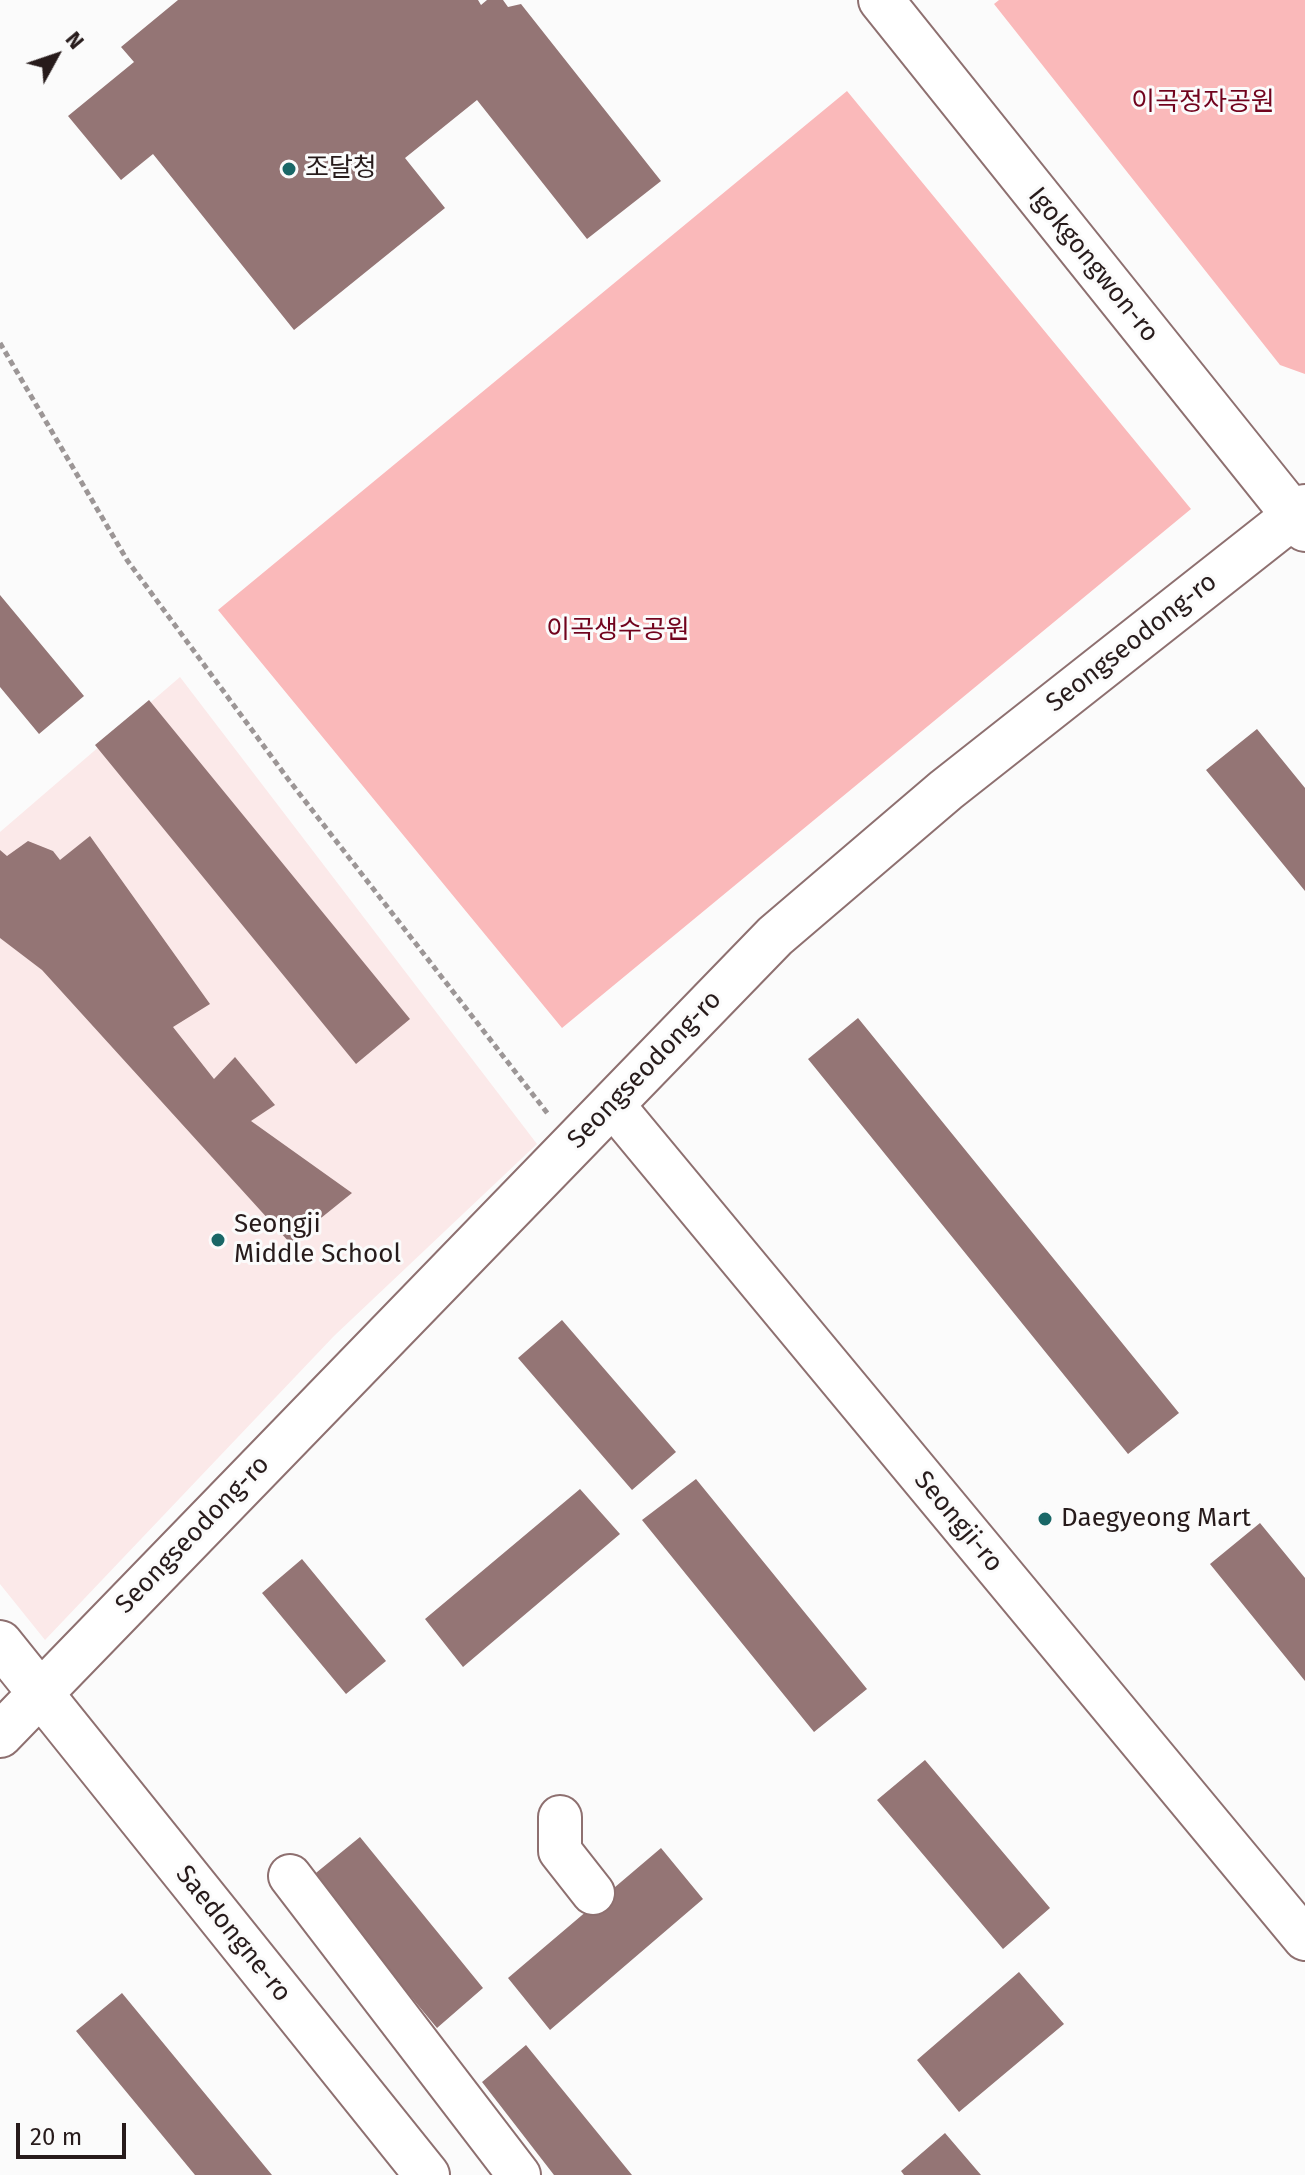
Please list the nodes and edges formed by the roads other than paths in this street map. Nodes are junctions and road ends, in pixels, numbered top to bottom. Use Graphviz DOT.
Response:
graph roads {
  1 [pos="881,0"];
  2 [pos="1301,517"];
  3 [pos="612,1104"];
  4 [pos="0,1643"];
  5 [pos="39,1693"];
  6 [pos="0,1735"];
  7 [pos="560,1817"];
  8 [pos="290,1876"];
  9 [pos="593,1893"];
  10 [pos="1305,1939"];
  11 [pos="427,2175"];
  12 [pos="519,2175"];
  1 -- 2 [label="main road, Igokgongwon-ro"];
  2 -- 3 [label="main road, Seongseodong-ro"];
  3 -- 5 [label="main road, Seongseodong-ro"];
  3 -- 10 [label="street, Seongji-ro"];
  4 -- 5 [label="main road"];
  5 -- 6 [label="main road, Seongseodong-ro"];
  5 -- 11 [label="main road, Saedongne-ro"];
  7 -- 9 [label="street"];
  8 -- 12 [label="street"];
}
